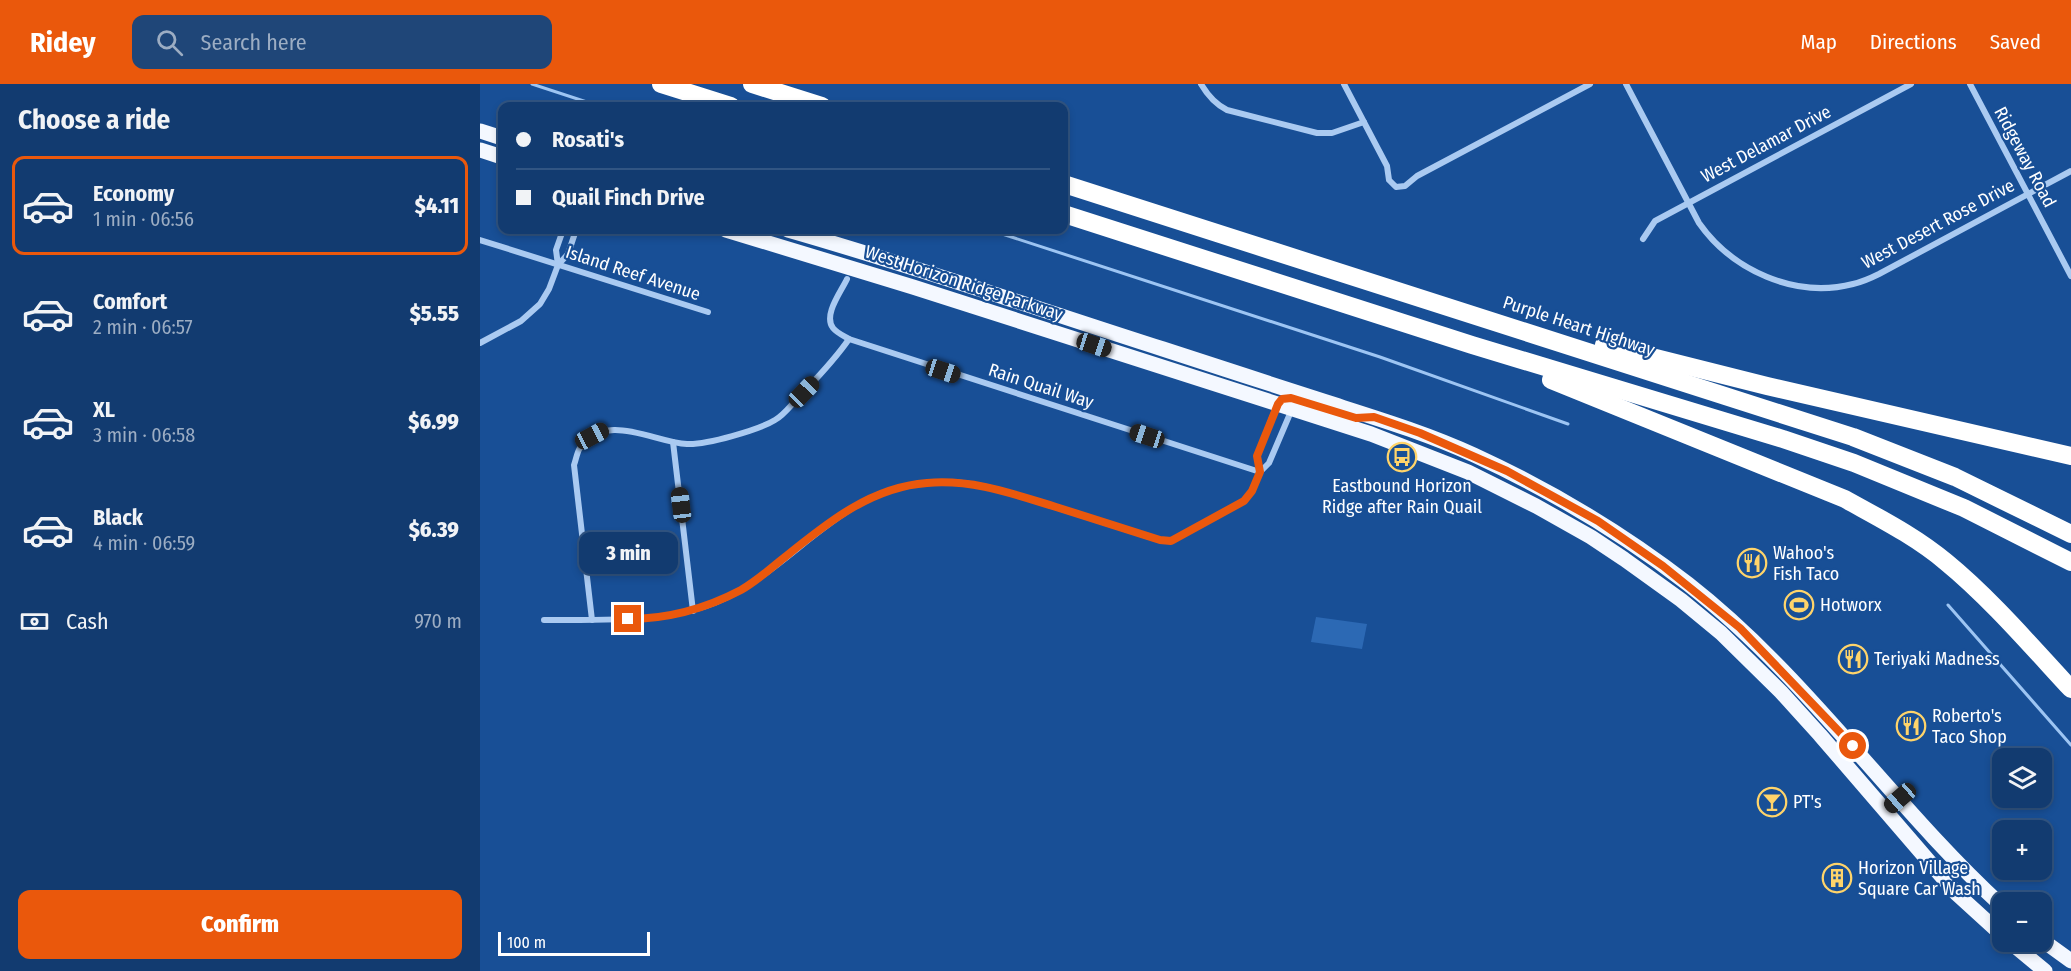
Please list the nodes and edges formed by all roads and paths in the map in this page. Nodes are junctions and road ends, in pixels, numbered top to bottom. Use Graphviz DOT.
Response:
graph roads {
  1 [pos="661,84"];
  2 [pos="752,84"];
  3 [pos="1201,84"];
  4 [pos="1344,84"];
  5 [pos="1590,84"];
  6 [pos="1626,84"];
  7 [pos="1911,84"];
  8 [pos="1970,84"];
  9 [pos="718,102"];
  10 [pos="809,102"];
  11 [pos="1364,122"];
  12 [pos="480,131"];
  13 [pos="498,137"];
  14 [pos="480,150"];
  15 [pos="498,156"];
  16 [pos="2071,171"];
  17 [pos="1068,185"];
  18 [pos="2028,194"];
  19 [pos="1689,203"];
  20 [pos="1068,215"];
  21 [pos="562,234"];
  22 [pos="575,234"];
  23 [pos="737,234"];
  24 [pos="803,234"];
  25 [pos="821,239"];
  26 [pos="1643,239"];
  27 [pos="480,240"];
  28 [pos="558,265"];
  29 [pos="848,273"];
  30 [pos="2071,276"];
  31 [pos="1442,305"];
  32 [pos="708,312"];
  33 [pos="849,339"];
  34 [pos="480,344"];
  35 [pos="1472,345"];
  36 [pos="1285,406"];
  37 [pos="1374,417"];
  38 [pos="673,442"];
  39 [pos="2071,456"];
  40 [pos="1260,472"];
  41 [pos="1528,482"];
  42 [pos="1519,497"];
  43 [pos="2071,534"];
  44 [pos="2071,562"];
  45 [pos="1654,580"];
  46 [pos="1701,595"];
  47 [pos="693,611"];
  48 [pos="544,620"];
  49 [pos="592,620"];
  50 [pos="1786,686"];
  51 [pos="2071,689"];
  52 [pos="1900,798"];
  53 [pos="1885,811"];
  54 [pos="1992,896"];
  55 [pos="1992,926"];
  56 [pos="2052,947"];
  57 [pos="2022,952"];
  58 [pos="2071,961"];
  59 [pos="2045,971"];
  1 -- 9 [label="highway"];
  2 -- 10 [label="highway"];
  3 -- 11 [label="street"];
  4 -- 11 [label="street"];
  5 -- 11 [label="street"];
  6 -- 19 [label="street, West Desert Rose Drive"];
  7 -- 19 [label="street, West Delamar Drive"];
  8 -- 18 [label="street, Ridgeway Road"];
  12 -- 13 [label="main road"];
  14 -- 15 [label="main road"];
  16 -- 18 [label="street, West Desert Rose Drive"];
  17 -- 31 [label="highway, Purple Heart Highway"];
  18 -- 19 [label="street, West Desert Rose Drive"];
  18 -- 30 [label="street, Ridgeway Road"];
  19 -- 26 [label="street, West Delamar Drive"];
  20 -- 35 [label="highway"];
  21 -- 28 [label="street"];
  22 -- 28 [label="street"];
  23 -- 29 [label="main road, West Horizon Ridge Parkway"];
  24 -- 25 [label="main road, West Horizon Ridge Parkway"];
  25 -- 29 [label="main road"];
  25 -- 37 [label="main road, West Horizon Ridge Parkway"];
  27 -- 28 [label="street, Island Reef Avenue"];
  28 -- 32 [label="street, Island Reef Avenue"];
  28 -- 34 [label="street"];
  29 -- 33 [label="street, Rain Quail Way"];
  29 -- 36 [label="main road, West Horizon Ridge Parkway"];
  31 -- 39 [label="highway"];
  31 -- 43 [label="highway, Purple Heart Highway"];
  33 -- 38 [label="street"];
  33 -- 40 [label="street, Rain Quail Way"];
  35 -- 44 [label="highway"];
  35 -- 51 [label="highway"];
  36 -- 37 [label="main road"];
  36 -- 40 [label="street"];
  36 -- 40 [label="street"];
  36 -- 42 [label="main road, West Horizon Ridge Parkway"];
  37 -- 41 [label="main road, West Horizon Ridge Parkway"];
  38 -- 47 [label="street"];
  38 -- 49 [label="street"];
  40 -- 47 [label="street"];
  41 -- 42 [label="main road"];
  41 -- 46 [label="main road, West Horizon Ridge Parkway"];
  42 -- 45 [label="main road, West Horizon Ridge Parkway"];
  45 -- 46 [label="main road"];
  45 -- 50 [label="main road, West Horizon Ridge Parkway"];
  46 -- 50 [label="main road, West Horizon Ridge Parkway"];
  47 -- 49 [label="street"];
  48 -- 49 [label="street"];
  50 -- 52 [label="main road, West Horizon Ridge Parkway"];
  50 -- 53 [label="main road, West Horizon Ridge Parkway"];
  52 -- 53 [label="main road"];
  52 -- 54 [label="main road, West Horizon Ridge Parkway"];
  53 -- 55 [label="main road, West Horizon Ridge Parkway"];
  56 -- 58 [label="main road"];
  57 -- 59 [label="main road"];
}
